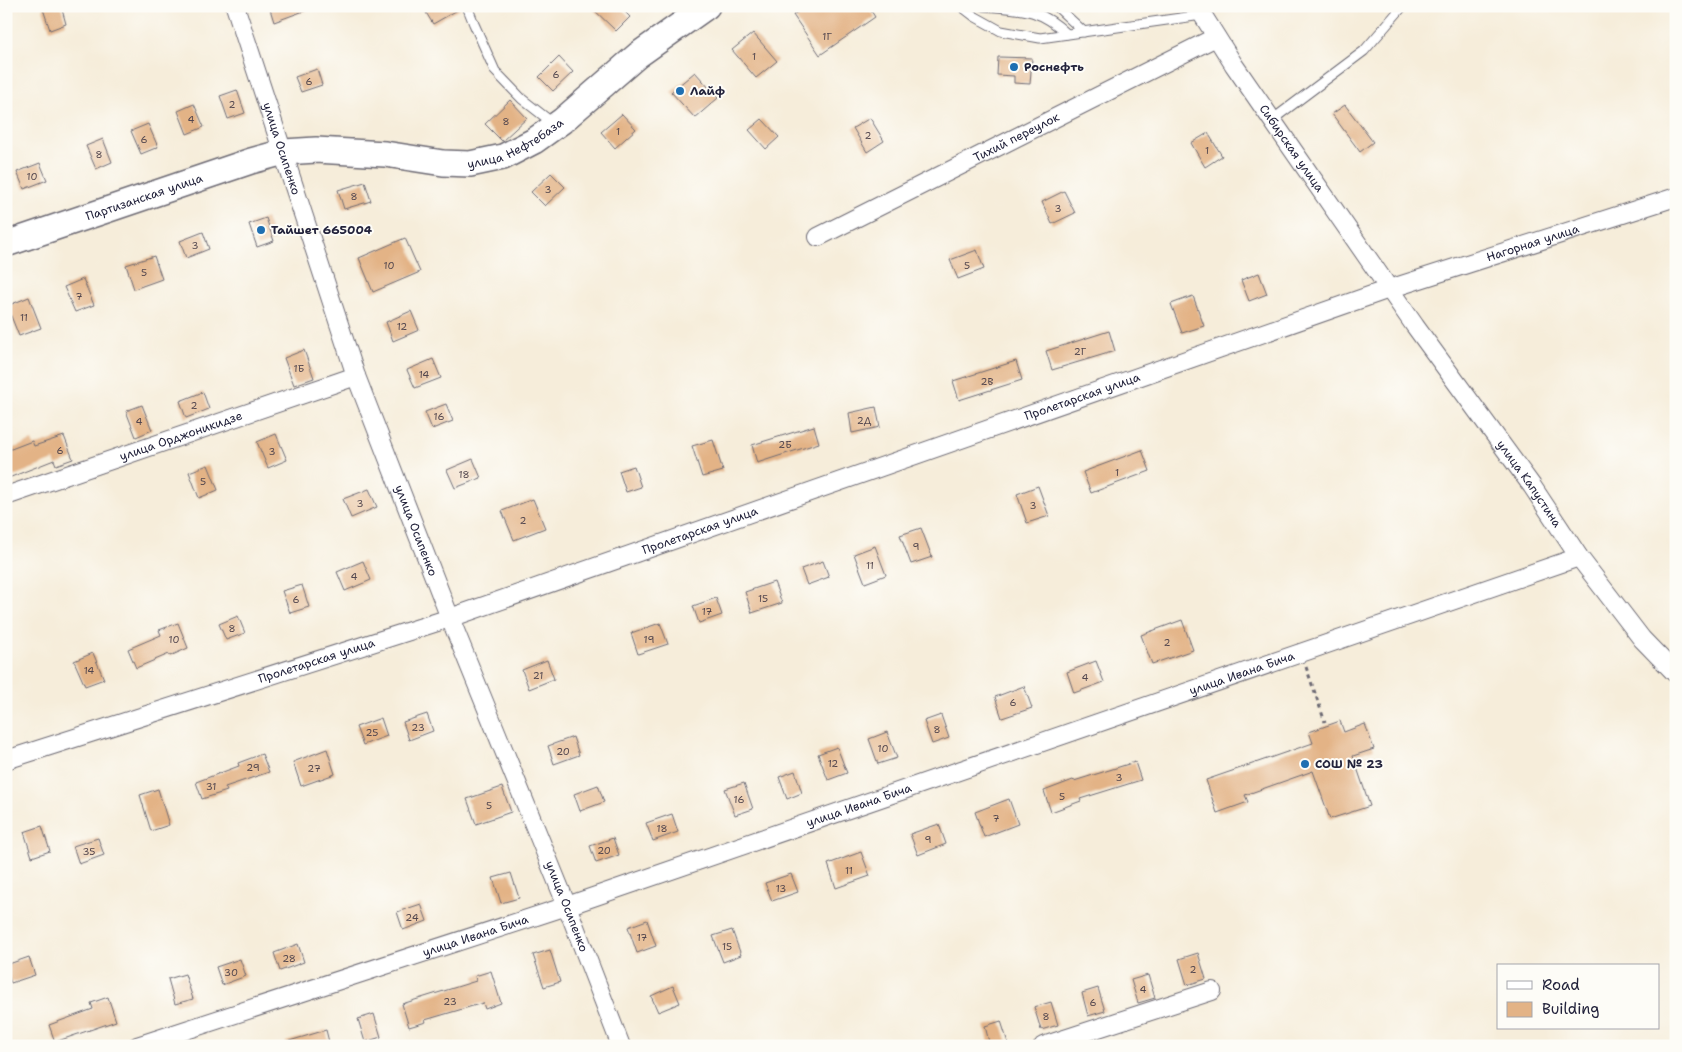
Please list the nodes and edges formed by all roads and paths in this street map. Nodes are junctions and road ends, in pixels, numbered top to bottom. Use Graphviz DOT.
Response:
graph roads {
  1 [pos="235,6"];
  2 [pos="468,6"];
  3 [pos="707,6"];
  4 [pos="962,6"];
  5 [pos="983,6"];
  6 [pos="1056,6"];
  7 [pos="1403,6"];
  8 [pos="1200,11"];
  9 [pos="1084,32"];
  10 [pos="1067,34"];
  11 [pos="1216,36"];
  12 [pos="1272,120"];
  13 [pos="556,125"];
  14 [pos="284,152"];
  15 [pos="1676,197"];
  16 [pos="818,237"];
  17 [pos="6,244"];
  18 [pos="1390,289"];
  19 [pos="356,376"];
  20 [pos="6,496"];
  21 [pos="1579,557"];
  22 [pos="450,618"];
  23 [pos="1301,652"];
  24 [pos="1676,674"];
  25 [pos="1325,722"];
  26 [pos="6,760"];
  27 [pos="567,906"];
  28 [pos="1212,991"];
  29 [pos="137,1046"];
  30 [pos="621,1046"];
  31 [pos="1043,1046"];
  1 -- 14 [label="street, улица Осипенко"];
  2 -- 13 [label="lane"];
  3 -- 13 [label="main road, улица Нефтебаза"];
  4 -- 10 [label="lane"];
  5 -- 10 [label="lane"];
  6 -- 9 [label="lane"];
  7 -- 12 [label="lane"];
  8 -- 9 [label="lane"];
  8 -- 11 [label="street, Сибирская улица"];
  9 -- 10 [label="lane"];
  11 -- 12 [label="street, Сибирская улица"];
  11 -- 16 [label="street, Тихий переулок"];
  12 -- 18 [label="street, Сибирская улица"];
  13 -- 14 [label="main road, улица Нефтебаза"];
  14 -- 17 [label="main road, Партизанская улица"];
  14 -- 19 [label="street, улица Осипенко"];
  15 -- 18 [label="street, Нагорная улица"];
  18 -- 21 [label="street, улица Капустина"];
  18 -- 22 [label="street, Пролетарская улица"];
  19 -- 20 [label="street, улица Орджоникидзе"];
  19 -- 22 [label="street, улица Осипенко"];
  21 -- 23 [label="street, улица Ивана Бича"];
  21 -- 24 [label="street, улица Капустина"];
  22 -- 26 [label="street, Пролетарская улица"];
  22 -- 27 [label="street, улица Осипенко"];
  23 -- 25 [label="path"];
  23 -- 27 [label="street, улица Ивана Бича"];
  27 -- 29 [label="street, улица Ивана Бича"];
  27 -- 30 [label="street, улица Осипенко"];
  28 -- 31 [label="street"];
}
